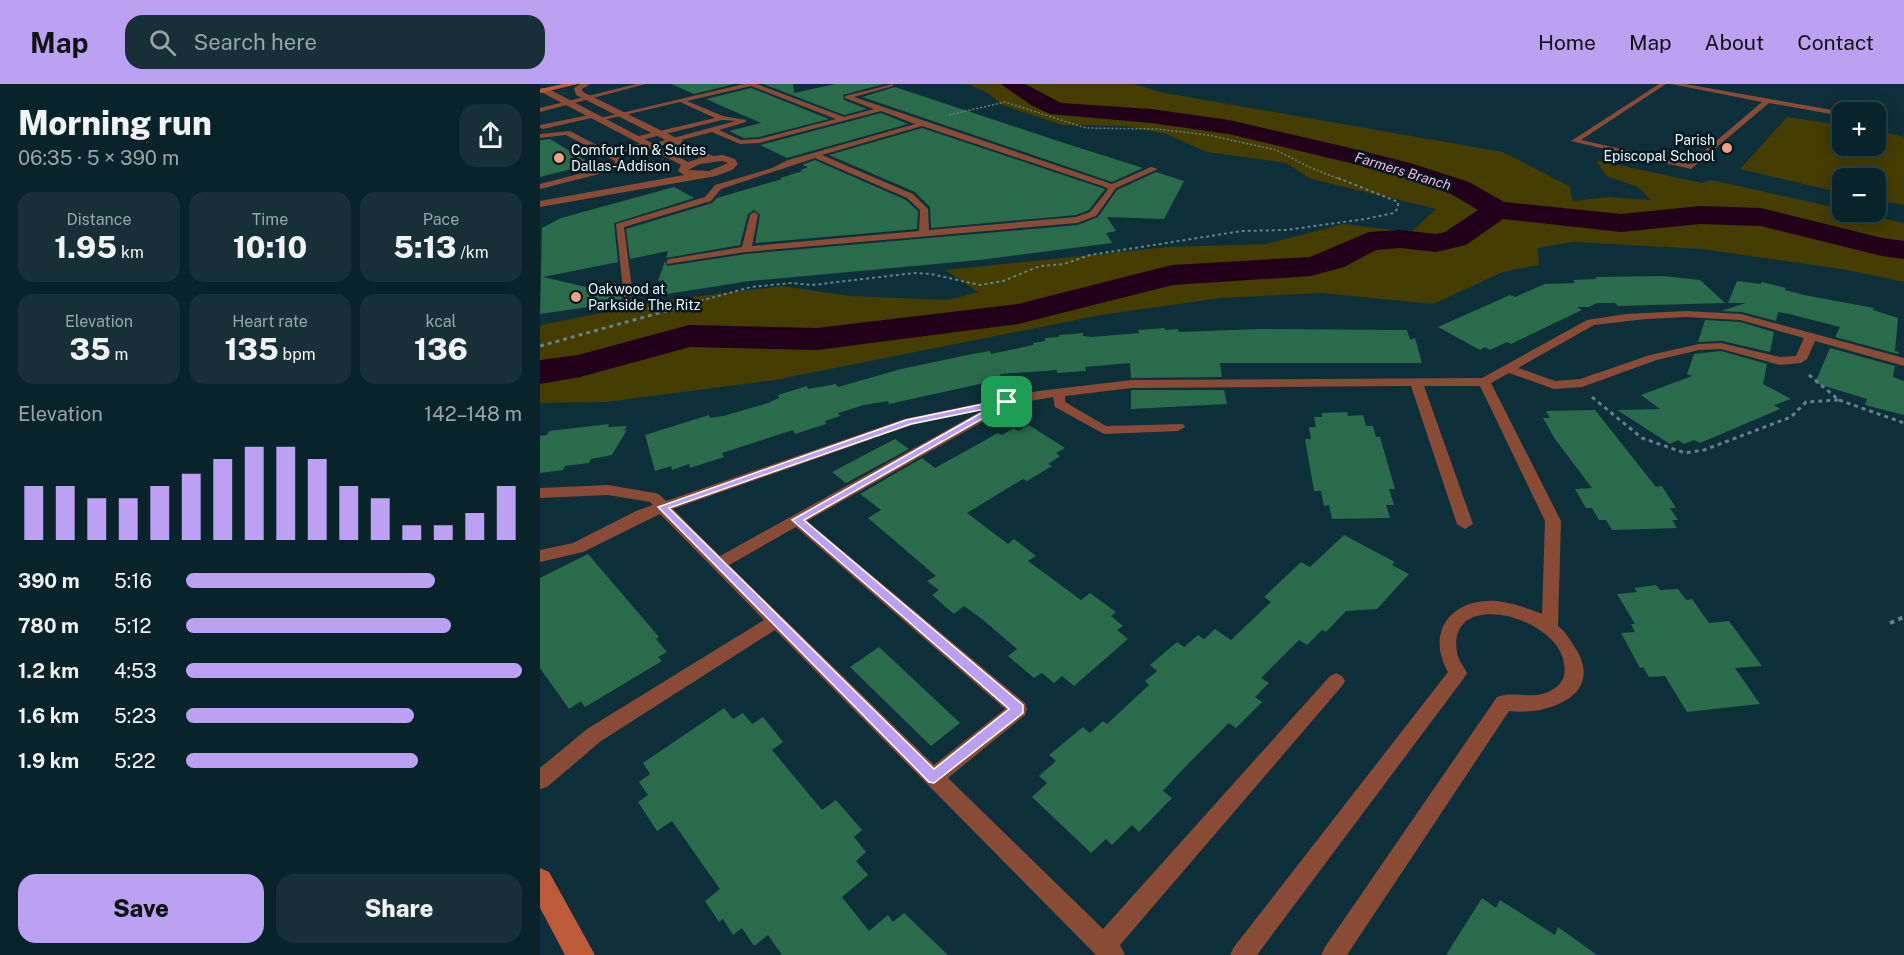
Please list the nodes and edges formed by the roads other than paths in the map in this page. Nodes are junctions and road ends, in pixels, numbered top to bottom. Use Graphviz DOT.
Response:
graph roads {
  1 [pos="574,84"];
  2 [pos="585,84"];
  3 [pos="643,84"];
  4 [pos="722,84"];
  5 [pos="751,84"];
  6 [pos="1663,84"];
  7 [pos="1674,84"];
  8 [pos="891,86"];
  9 [pos="541,90"];
  10 [pos="590,99"];
  11 [pos="680,100"];
  12 [pos="1767,101"];
  13 [pos="569,103"];
  14 [pos="666,104"];
  15 [pos="882,109"];
  16 [pos="540,110"];
  17 [pos="1832,112"];
  18 [pos="620,114"];
  19 [pos="596,118"];
  20 [pos="722,118"];
  21 [pos="843,119"];
  22 [pos="700,124"];
  23 [pos="922,124"];
  24 [pos="540,128"];
  25 [pos="715,130"];
  26 [pos="660,133"];
  27 [pos="540,136"];
  28 [pos="637,139"];
  29 [pos="674,141"];
  30 [pos="649,145"];
  31 [pos="607,154"];
  32 [pos="815,155"];
  33 [pos="711,159"];
  34 [pos="685,167"];
  35 [pos="726,169"];
  36 [pos="1154,169"];
  37 [pos="711,173"];
  38 [pos="697,175"];
  39 [pos="746,179"];
  40 [pos="730,183"];
  41 [pos="540,187"];
  42 [pos="631,187"];
  43 [pos="1112,187"];
  44 [pos="540,204"];
  45 [pos="754,215"];
  46 [pos="924,233"];
  47 [pos="746,249"];
  48 [pos="670,262"];
  49 [pos="628,296"];
  50 [pos="1811,336"];
  51 [pos="1904,362"];
  52 [pos="1508,368"];
  53 [pos="1416,382"];
  54 [pos="1484,382"];
  55 [pos="1059,393"];
  56 [pos="1007,402"];
  57 [pos="1178,428"];
  58 [pos="540,493"];
  59 [pos="663,507"];
  60 [pos="797,520"];
  61 [pos="1465,524"];
  62 [pos="540,556"];
  63 [pos="718,564"];
  64 [pos="776,621"];
  65 [pos="1550,626"];
  66 [pos="1336,681"];
  67 [pos="934,777"];
  68 [pos="540,780"];
  69 [pos="540,881"];
  70 [pos="1109,951"];
  71 [pos="581,955"];
  72 [pos="1242,955"];
  73 [pos="1333,955"];
  1 -- 9 [label="main road"];
  2 -- 10 [label="street"];
  3 -- 10 [label="lane"];
  4 -- 14 [label="lane"];
  5 -- 11 [label="lane"];
  5 -- 21 [label="lane"];
  6 -- 12 [label="lane"];
  7 -- 12 [label="lane"];
  8 -- 15 [label="lane"];
  9 -- 13 [label="street"];
  10 -- 13 [label="lane"];
  10 -- 18 [label="street"];
  11 -- 14 [label="lane"];
  11 -- 20 [label="lane"];
  12 -- 17 [label="lane"];
  13 -- 16 [label="lane"];
  13 -- 19 [label="street"];
  14 -- 18 [label="lane"];
  15 -- 21 [label="lane"];
  15 -- 23 [label="lane"];
  18 -- 19 [label="lane"];
  18 -- 26 [label="street"];
  19 -- 24 [label="lane"];
  19 -- 28 [label="street"];
  20 -- 22 [label="lane"];
  20 -- 25 [label="lane"];
  21 -- 25 [label="lane"];
  22 -- 25 [label="lane"];
  22 -- 26 [label="lane"];
  23 -- 32 [label="lane"];
  23 -- 43 [label="lane"];
  25 -- 29 [label="lane"];
  26 -- 28 [label="lane"];
  26 -- 29 [label="street"];
  27 -- 31 [label="lane"];
  28 -- 30 [label="street"];
  29 -- 30 [label="lane"];
  29 -- 33 [label="street"];
  30 -- 31 [label="lane"];
  30 -- 34 [label="street"];
  31 -- 41 [label="lane"];
  32 -- 39 [label="lane"];
  32 -- 46 [label="lane"];
  33 -- 34 [label="street"];
  33 -- 35 [label="street"];
  34 -- 38 [label="street"];
  34 -- 42 [label="street"];
  35 -- 37 [label="street"];
  35 -- 39 [label="lane"];
  36 -- 43 [label="lane"];
  37 -- 38 [label="street"];
  37 -- 40 [label="lane"];
  38 -- 42 [label="street"];
  39 -- 40 [label="lane"];
  40 -- 49 [label="lane"];
  42 -- 44 [label="street"];
  43 -- 46 [label="lane"];
  45 -- 47 [label="lane"];
  46 -- 47 [label="lane"];
  47 -- 48 [label="lane"];
  50 -- 51 [label="lane"];
  50 -- 52 [label="lane"];
  50 -- 52 [label="lane"];
  52 -- 54 [label="lane"];
  53 -- 54 [label="lane"];
  53 -- 55 [label="lane"];
  53 -- 61 [label="lane"];
  54 -- 65 [label="lane"];
  55 -- 56 [label="lane"];
  55 -- 57 [label="lane"];
  56 -- 59 [label="lane"];
  56 -- 60 [label="lane"];
  58 -- 59 [label="lane"];
  59 -- 62 [label="lane"];
  59 -- 63 [label="lane"];
  60 -- 63 [label="lane"];
  60 -- 67 [label="lane"];
  63 -- 64 [label="lane"];
  64 -- 67 [label="lane"];
  64 -- 68 [label="lane"];
  65 -- 72 [label="lane"];
  65 -- 73 [label="lane"];
  66 -- 70 [label="lane"];
  67 -- 70 [label="lane"];
  69 -- 71 [label="main road"];
}
